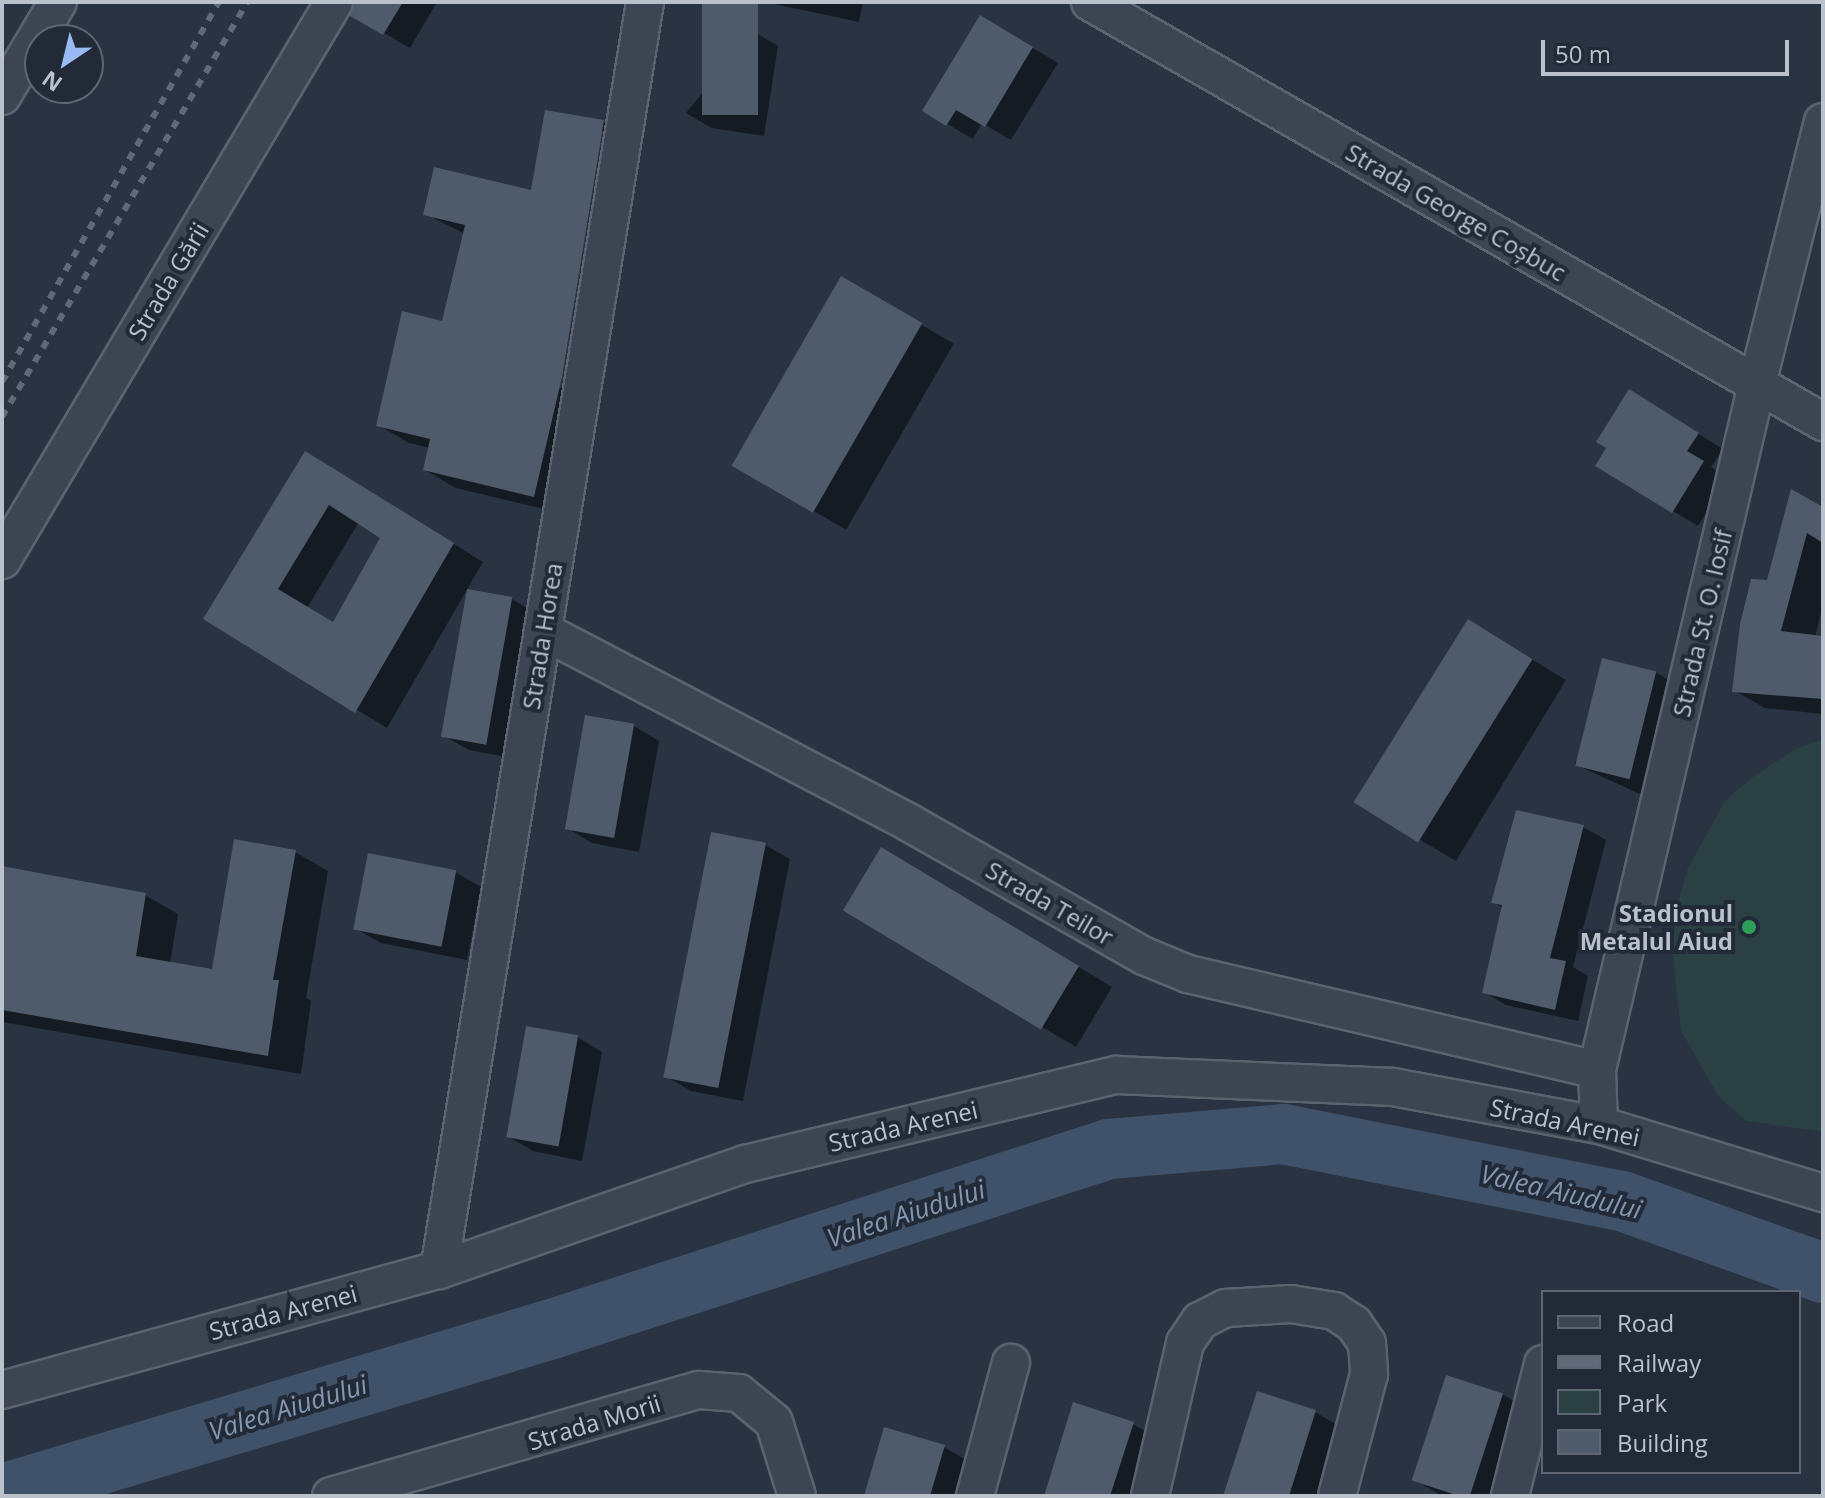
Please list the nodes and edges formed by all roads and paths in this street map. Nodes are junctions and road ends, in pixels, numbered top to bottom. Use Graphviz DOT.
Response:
graph roads {
  1 [pos="58,2"];
  2 [pos="334,2"];
  3 [pos="645,2"];
  4 [pos="1090,2"];
  5 [pos="2,96"];
  6 [pos="1823,122"];
  7 [pos="1757,384"];
  8 [pos="1823,422"];
  9 [pos="2,560"];
  10 [pos="543,631"];
  11 [pos="1597,1070"];
  12 [pos="1599,1125"];
  13 [pos="1823,1193"];
  14 [pos="439,1270"];
  15 [pos="1011,1363"];
  16 [pos="1541,1372"];
  17 [pos="2,1390"];
  18 [pos="331,1496"];
  19 [pos="797,1496"];
  20 [pos="975,1496"];
  21 [pos="1150,1496"];
  22 [pos="1337,1496"];
  23 [pos="1510,1496"];
  1 -- 5 [label="street"];
  2 -- 9 [label="street, Strada Gării"];
  3 -- 10 [label="street, Strada Horea"];
  4 -- 7 [label="street, Strada George Coșbuc"];
  6 -- 7 [label="street, Strada St. O. Iosif"];
  7 -- 8 [label="street, Strada George Coșbuc"];
  7 -- 11 [label="street, Strada St. O. Iosif"];
  10 -- 11 [label="street, Strada Teilor"];
  10 -- 14 [label="street, Strada Horea"];
  11 -- 12 [label="street, Strada St. O. Iosif"];
  12 -- 13 [label="street, Strada Arenei"];
  12 -- 14 [label="street, Strada Arenei"];
  14 -- 17 [label="street, Strada Arenei"];
  15 -- 20 [label="street"];
  16 -- 23 [label="street"];
  18 -- 19 [label="street, Strada Morii"];
  21 -- 22 [label="street"];
}
